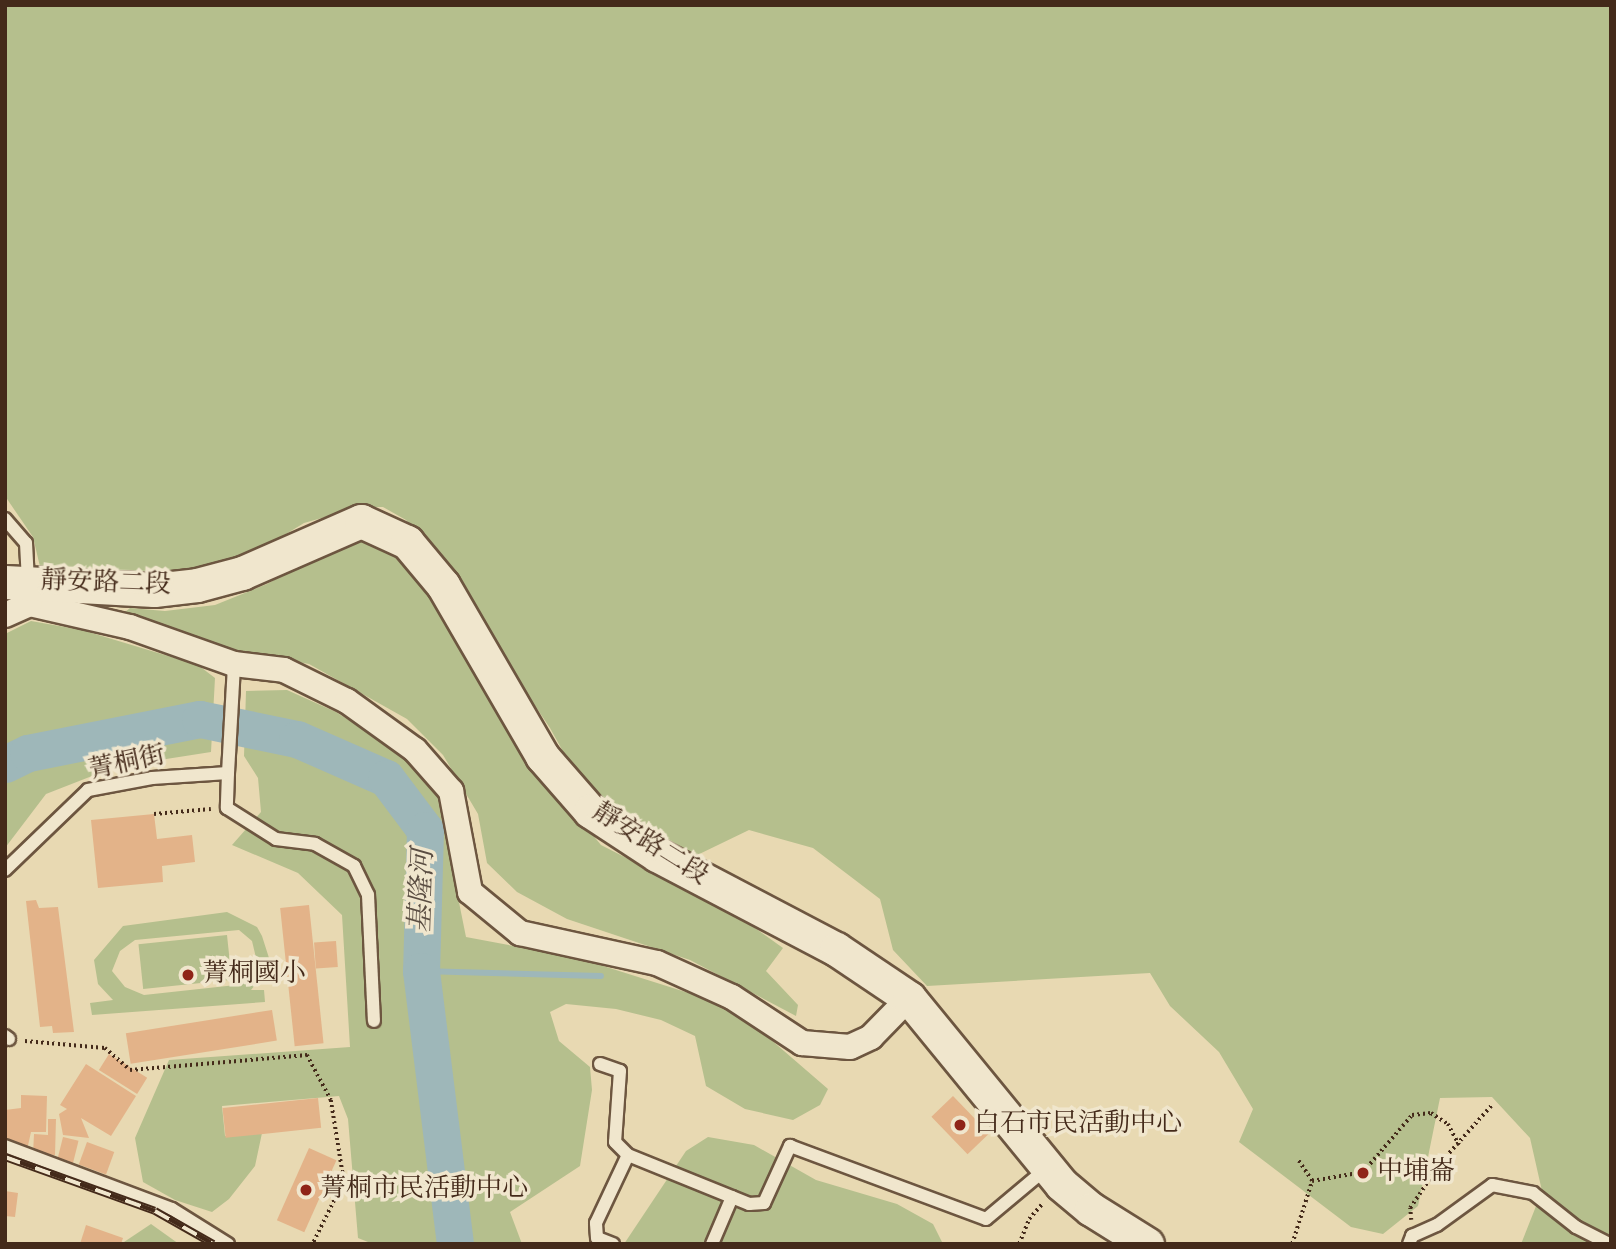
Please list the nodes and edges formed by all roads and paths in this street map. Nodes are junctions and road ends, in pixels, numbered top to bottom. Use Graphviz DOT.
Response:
graph roads {
  1 [pos="5,519"];
  2 [pos="21,589"];
  3 [pos="5,615"];
  4 [pos="232,675"];
  5 [pos="229,773"];
  6 [pos="227,808"];
  7 [pos="155,814"];
  8 [pos="5,870"];
  9 [pos="909,998"];
  10 [pos="374,1021"];
  11 [pos="7,1038"];
  12 [pos="600,1065"];
  13 [pos="1491,1106"];
  14 [pos="1459,1145"];
  15 [pos="5,1146"];
  16 [pos="628,1155"];
  17 [pos="1298,1160"];
  18 [pos="1055,1176"];
  19 [pos="1312,1181"];
  20 [pos="732,1197"];
  21 [pos="1410,1240"];
  22 [pos="228,1244"];
  23 [pos="313,1244"];
  24 [pos="613,1244"];
  25 [pos="712,1244"];
  26 [pos="1019,1244"];
  27 [pos="1147,1244"];
  28 [pos="1292,1244"];
  29 [pos="1610,1244"];
  1 -- 2 [label="lane"];
  2 -- 3 [label="street"];
  2 -- 4 [label="street"];
  2 -- 9 [label="main road, 靜安路二段"];
  4 -- 5 [label="lane"];
  4 -- 9 [label="street"];
  5 -- 6 [label="lane"];
  5 -- 8 [label="lane, 菁桐街"];
  6 -- 7 [label="path"];
  6 -- 10 [label="lane"];
  9 -- 18 [label="main road, 靜安路二段"];
  11 -- 23 [label="path"];
  12 -- 16 [label="lane"];
  13 -- 14 [label="path"];
  14 -- 19 [label="path"];
  14 -- 21 [label="path"];
  15 -- 22 [label="lane"];
  16 -- 20 [label="lane"];
  16 -- 24 [label="lane"];
  17 -- 19 [label="path"];
  18 -- 20 [label="lane"];
  18 -- 26 [label="path"];
  18 -- 27 [label="main road, 靜安路二段"];
  19 -- 28 [label="path"];
  20 -- 25 [label="lane"];
  21 -- 29 [label="lane"];
}
